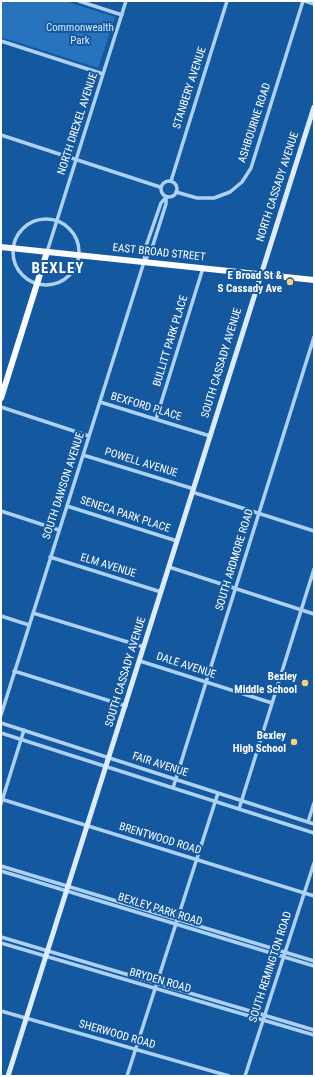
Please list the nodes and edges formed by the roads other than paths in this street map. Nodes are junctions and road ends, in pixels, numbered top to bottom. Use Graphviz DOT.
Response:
graph roads {
  1 [pos="79,1"];
  2 [pos="126,1"];
  3 [pos="228,1"];
  4 [pos="304,1"];
  5 [pos="314,4"];
  6 [pos="122,15"];
  7 [pos="1,43"];
  8 [pos="103,74"];
  9 [pos="314,107"];
  10 [pos="1,135"];
  11 [pos="76,160"];
  12 [pos="171,181"];
  13 [pos="160,187"];
  14 [pos="176,192"];
  15 [pos="166,197"];
  16 [pos="57,221"];
  17 [pos="1,247"];
  18 [pos="14,249"];
  19 [pos="47,252"];
  20 [pos="79,256"];
  21 [pos="144,262"];
  22 [pos="203,268"];
  23 [pos="261,274"];
  24 [pos="314,280"];
  25 [pos="37,284"];
  26 [pos="314,337"];
  27 [pos="1,398"];
  28 [pos="100,402"];
  29 [pos="1,407"];
  30 [pos="156,419"];
  31 [pos="89,436"];
  32 [pos="210,436"];
  33 [pos="83,455"];
  34 [pos="193,490"];
  35 [pos="67,506"];
  36 [pos="1,511"];
  37 [pos="259,513"];
  38 [pos="59,530"];
  39 [pos="314,531"];
  40 [pos="177,541"];
  41 [pos="50,557"];
  42 [pos="169,567"];
  43 [pos="314,569"];
  44 [pos="235,589"];
  45 [pos="161,592"];
  46 [pos="301,610"];
  47 [pos="33,613"];
  48 [pos="314,614"];
  49 [pos="1,616"];
  50 [pos="29,625"];
  51 [pos="144,647"];
  52 [pos="140,661"];
  53 [pos="14,671"];
  54 [pos="206,682"];
  55 [pos="272,703"];
  56 [pos="126,706"];
  57 [pos="1,715"];
  58 [pos="1,723"];
  59 [pos="24,730"];
  60 [pos="1,733"];
  61 [pos="21,739"];
  62 [pos="109,758"];
  63 [pos="107,766"];
  64 [pos="176,779"];
  65 [pos="173,788"];
  66 [pos="218,793"];
  67 [pos="2,799"];
  68 [pos="215,801"];
  69 [pos="242,801"];
  70 [pos="314,803"];
  71 [pos="1,804"];
  72 [pos="239,809"];
  73 [pos="308,822"];
  74 [pos="314,824"];
  75 [pos="88,826"];
  76 [pos="314,833"];
  77 [pos="196,860"];
  78 [pos="314,863"];
  79 [pos="1,866"];
  80 [pos="1,871"];
  81 [pos="67,889"];
  82 [pos="304,893"];
  83 [pos="314,896"];
  84 [pos="177,919"];
  85 [pos="176,924"];
  86 [pos="1,938"];
  87 [pos="1,943"];
  88 [pos="285,952"];
  89 [pos="47,954"];
  90 [pos="284,957"];
  91 [pos="314,961"];
  92 [pos="314,966"];
  93 [pos="157,983"];
  94 [pos="155,988"];
  95 [pos="1,1011"];
  96 [pos="265,1015"];
  97 [pos="27,1018"];
  98 [pos="263,1020"];
  99 [pos="314,1030"];
  100 [pos="314,1035"];
  101 [pos="136,1049"];
  102 [pos="8,1076"];
  103 [pos="127,1076"];
  104 [pos="229,1076"];
  105 [pos="245,1076"];
  1 -- 6 [label="street"];
  2 -- 6 [label="street, NORTH DREXEL AVENUE"];
  3 -- 12 [label="street, STANBERY AVENUE"];
  4 -- 5 [label="street"];
  4 -- 14 [label="street, ASHBOURNE ROAD"];
  6 -- 8 [label="street, NORTH DREXEL AVENUE"];
  7 -- 8 [label="street"];
  8 -- 11 [label="street, NORTH DREXEL AVENUE"];
  9 -- 23 [label="street, NORTH CASSADY AVENUE"];
  10 -- 11 [label="street"];
  11 -- 13 [label="street"];
  11 -- 16 [label="street, NORTH DREXEL AVENUE"];
  12 -- 13 [label="street"];
  12 -- 14 [label="street"];
  13 -- 15 [label="street"];
  14 -- 15 [label="street"];
  15 -- 21 [label="street"];
  16 -- 18 [label="street"];
  16 -- 19 [label="street, NORTH DREXEL AVENUE"];
  16 -- 20 [label="street"];
  17 -- 18 [label="main road, EAST BROAD STREET"];
  18 -- 19 [label="main road, EAST BROAD STREET"];
  18 -- 25 [label="street"];
  19 -- 20 [label="main road, EAST BROAD STREET"];
  19 -- 25 [label="main road"];
  20 -- 21 [label="main road, EAST BROAD STREET"];
  20 -- 25 [label="street"];
  21 -- 22 [label="main road, EAST BROAD STREET"];
  21 -- 28 [label="street, SOUTH DAWSON AVENUE"];
  22 -- 23 [label="main road, EAST BROAD STREET"];
  22 -- 30 [label="street, BULLITT PARK PLACE"];
  23 -- 24 [label="main road, EAST BROAD STREET"];
  23 -- 32 [label="street, SOUTH CASSADY AVENUE"];
  25 -- 27 [label="main road"];
  26 -- 37 [label="street, SOUTH ARDMORE ROAD"];
  28 -- 30 [label="street, BEXFORD PLACE"];
  28 -- 31 [label="street, SOUTH DAWSON AVENUE"];
  29 -- 31 [label="street"];
  30 -- 32 [label="street, BEXFORD PLACE"];
  31 -- 33 [label="street, SOUTH DAWSON AVENUE"];
  32 -- 34 [label="street, SOUTH CASSADY AVENUE"];
  33 -- 34 [label="street, POWELL AVENUE"];
  33 -- 35 [label="street, SOUTH DAWSON AVENUE"];
  34 -- 37 [label="street, POWELL AVENUE"];
  34 -- 40 [label="street, SOUTH CASSADY AVENUE"];
  35 -- 38 [label="street, SOUTH DAWSON AVENUE"];
  35 -- 40 [label="street, SENECA PARK PLACE"];
  36 -- 38 [label="street"];
  37 -- 39 [label="street, POWELL AVENUE"];
  37 -- 44 [label="street, SOUTH ARDMORE ROAD"];
  38 -- 41 [label="street, SOUTH DAWSON AVENUE"];
  40 -- 42 [label="street, SOUTH CASSADY AVENUE"];
  41 -- 45 [label="street, ELM AVENUE"];
  41 -- 47 [label="street, SOUTH DAWSON AVENUE"];
  42 -- 44 [label="street"];
  42 -- 45 [label="street, SOUTH CASSADY AVENUE"];
  43 -- 46 [label="street"];
  44 -- 46 [label="street"];
  44 -- 54 [label="street, SOUTH ARDMORE ROAD"];
  45 -- 51 [label="street, SOUTH CASSADY AVENUE"];
  46 -- 48 [label="street"];
  46 -- 55 [label="street"];
  47 -- 50 [label="street, SOUTH DAWSON AVENUE"];
  47 -- 51 [label="street, DALE AVENUE"];
  49 -- 50 [label="street"];
  50 -- 53 [label="street, SOUTH DAWSON AVENUE"];
  51 -- 52 [label="street, SOUTH CASSADY AVENUE"];
  52 -- 54 [label="street, DALE AVENUE"];
  52 -- 56 [label="street, SOUTH CASSADY AVENUE"];
  53 -- 56 [label="street"];
  53 -- 57 [label="street, SOUTH DAWSON AVENUE"];
  54 -- 55 [label="street, DALE AVENUE"];
  54 -- 64 [label="street, SOUTH ARDMORE ROAD"];
  55 -- 69 [label="street"];
  56 -- 62 [label="street, SOUTH CASSADY AVENUE"];
  58 -- 59 [label="street, FAIR AVENUE"];
  59 -- 61 [label="street"];
  59 -- 62 [label="street, FAIR AVENUE"];
  60 -- 61 [label="street, FAIR AVENUE"];
  61 -- 63 [label="street, FAIR AVENUE"];
  61 -- 67 [label="street"];
  62 -- 63 [label="street, SOUTH CASSADY AVENUE"];
  62 -- 64 [label="street, FAIR AVENUE"];
  63 -- 65 [label="street, FAIR AVENUE"];
  63 -- 75 [label="street, SOUTH CASSADY AVENUE"];
  64 -- 65 [label="street, SOUTH ARDMORE ROAD"];
  64 -- 66 [label="street, FAIR AVENUE"];
  65 -- 68 [label="street, FAIR AVENUE"];
  66 -- 68 [label="street"];
  66 -- 69 [label="street, FAIR AVENUE"];
  67 -- 71 [label="street"];
  67 -- 75 [label="street, BRENTWOOD ROAD"];
  68 -- 72 [label="street, FAIR AVENUE"];
  68 -- 77 [label="street"];
  69 -- 72 [label="street"];
  69 -- 73 [label="street, FAIR AVENUE"];
  70 -- 73 [label="street"];
  72 -- 76 [label="street, FAIR AVENUE"];
  73 -- 74 [label="street, FAIR AVENUE"];
  75 -- 77 [label="street, BRENTWOOD ROAD"];
  75 -- 81 [label="street, SOUTH CASSADY AVENUE"];
  77 -- 82 [label="street, BRENTWOOD ROAD"];
  77 -- 84 [label="street"];
  78 -- 82 [label="street, SOUTH REMINGTON ROAD"];
  79 -- 81 [label="street, BEXLEY PARK ROAD"];
  80 -- 81 [label="street, BEXLEY PARK ROAD"];
  81 -- 84 [label="street, BEXLEY PARK ROAD"];
  81 -- 85 [label="street, BEXLEY PARK ROAD"];
  81 -- 89 [label="street, SOUTH CASSADY AVENUE"];
  82 -- 83 [label="street, BRENTWOOD ROAD"];
  82 -- 88 [label="street, SOUTH REMINGTON ROAD"];
  84 -- 85 [label="street"];
  84 -- 88 [label="street, BEXLEY PARK ROAD"];
  85 -- 90 [label="street, BEXLEY PARK ROAD"];
  85 -- 93 [label="street"];
  86 -- 89 [label="street, BRYDEN ROAD"];
  87 -- 89 [label="street, BRYDEN ROAD"];
  88 -- 90 [label="street, SOUTH REMINGTON ROAD"];
  88 -- 91 [label="street, BEXLEY PARK ROAD"];
  89 -- 93 [label="street, BRYDEN ROAD"];
  89 -- 94 [label="street, BRYDEN ROAD"];
  89 -- 97 [label="street, SOUTH CASSADY AVENUE"];
  90 -- 92 [label="street, BEXLEY PARK ROAD"];
  90 -- 96 [label="street, SOUTH REMINGTON ROAD"];
  93 -- 94 [label="street"];
  93 -- 96 [label="street, BRYDEN ROAD"];
  94 -- 98 [label="street, BRYDEN ROAD"];
  94 -- 101 [label="street"];
  95 -- 97 [label="street, SHERWOOD ROAD"];
  96 -- 98 [label="street, SOUTH REMINGTON ROAD"];
  96 -- 99 [label="street, BRYDEN ROAD"];
  97 -- 101 [label="street, SHERWOOD ROAD"];
  97 -- 102 [label="street, SOUTH CASSADY AVENUE"];
  98 -- 100 [label="street, BRYDEN ROAD"];
  98 -- 105 [label="street, SOUTH REMINGTON ROAD"];
  101 -- 103 [label="street"];
  101 -- 104 [label="street, SHERWOOD ROAD"];
}
